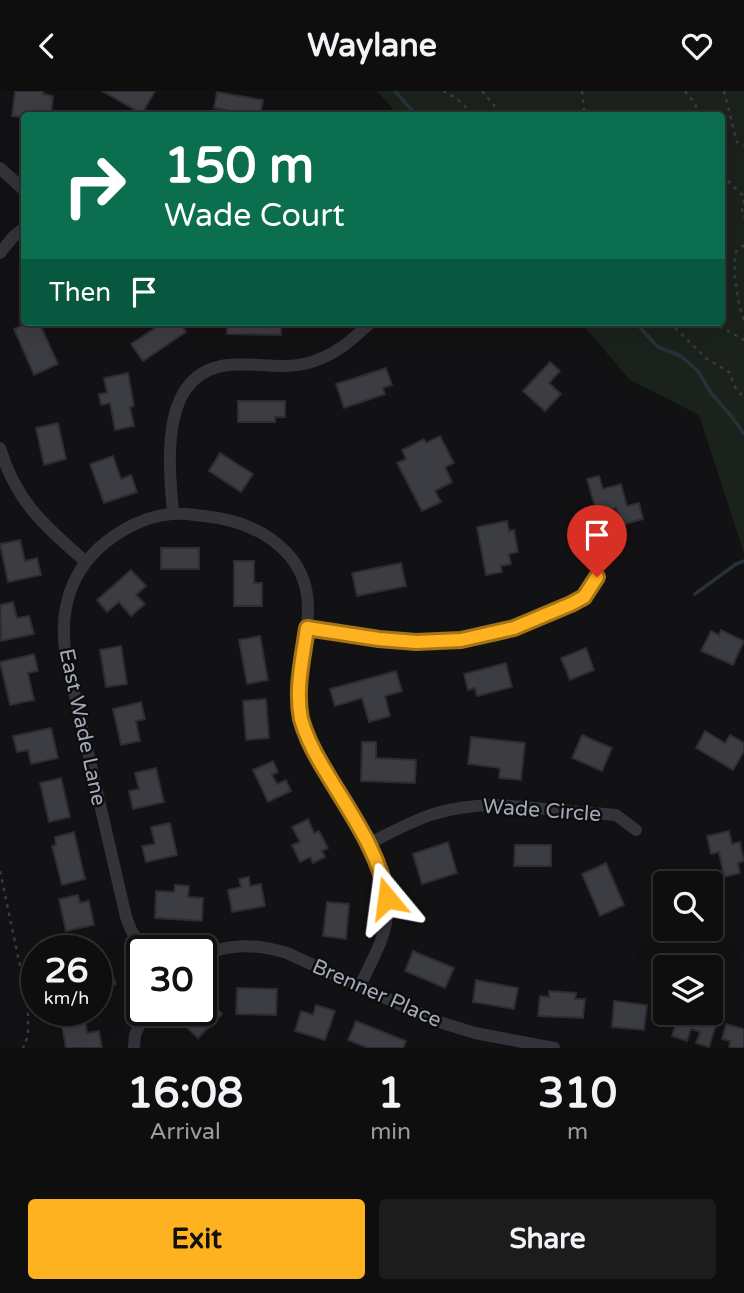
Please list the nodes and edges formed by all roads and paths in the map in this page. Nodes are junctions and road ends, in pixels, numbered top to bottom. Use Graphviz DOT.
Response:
graph roads {
  1 [pos="443,91"];
  2 [pos="482,91"];
  3 [pos="582,91"];
  4 [pos="685,91"];
  5 [pos="724,91"];
  6 [pos="471,112"];
  7 [pos="500,112"];
  8 [pos="583,112"];
  9 [pos="697,112"];
  10 [pos="744,146"];
  11 [pos="0,169"];
  12 [pos="725,179"];
  13 [pos="21,187"];
  14 [pos="744,198"];
  15 [pos="744,218"];
  16 [pos="21,230"];
  17 [pos="744,245"];
  18 [pos="0,253"];
  19 [pos="744,321"];
  20 [pos="367,326"];
  21 [pos="674,326"];
  22 [pos="719,326"];
  23 [pos="744,340"];
  24 [pos="744,398"];
  25 [pos="0,448"];
  26 [pos="173,514"];
  27 [pos="86,562"];
  28 [pos="597,577"];
  29 [pos="307,628"];
  30 [pos="636,830"];
  31 [pos="368,844"];
  32 [pos="0,871"];
  33 [pos="134,935"];
  34 [pos="217,950"];
  35 [pos="360,986"];
  36 [pos="139,1026"];
  37 [pos="23,1048"];
  38 [pos="134,1048"];
  39 [pos="554,1048"];
  1 -- 6 [label="path"];
  2 -- 7 [label="path"];
  3 -- 8 [label="path"];
  4 -- 9 [label="path"];
  5 -- 10 [label="path"];
  11 -- 13 [label="street"];
  12 -- 14 [label="path"];
  14 -- 15 [label="path"];
  16 -- 18 [label="street"];
  17 -- 19 [label="path"];
  20 -- 26 [label="street"];
  21 -- 24 [label="path"];
  22 -- 23 [label="path"];
  25 -- 27 [label="street"];
  26 -- 27 [label="street, East Wade Lane"];
  26 -- 29 [label="street, East Wade Lane"];
  27 -- 33 [label="street, East Wade Lane"];
  28 -- 29 [label="street"];
  29 -- 31 [label="street, East Wade Lane"];
  30 -- 31 [label="street, Wade Circle"];
  31 -- 35 [label="street, East Wade Lane"];
  32 -- 37 [label="path"];
  34 -- 35 [label="street, Brenner Place"];
  35 -- 39 [label="street, Brenner Place"];
  36 -- 38 [label="street"];
}
